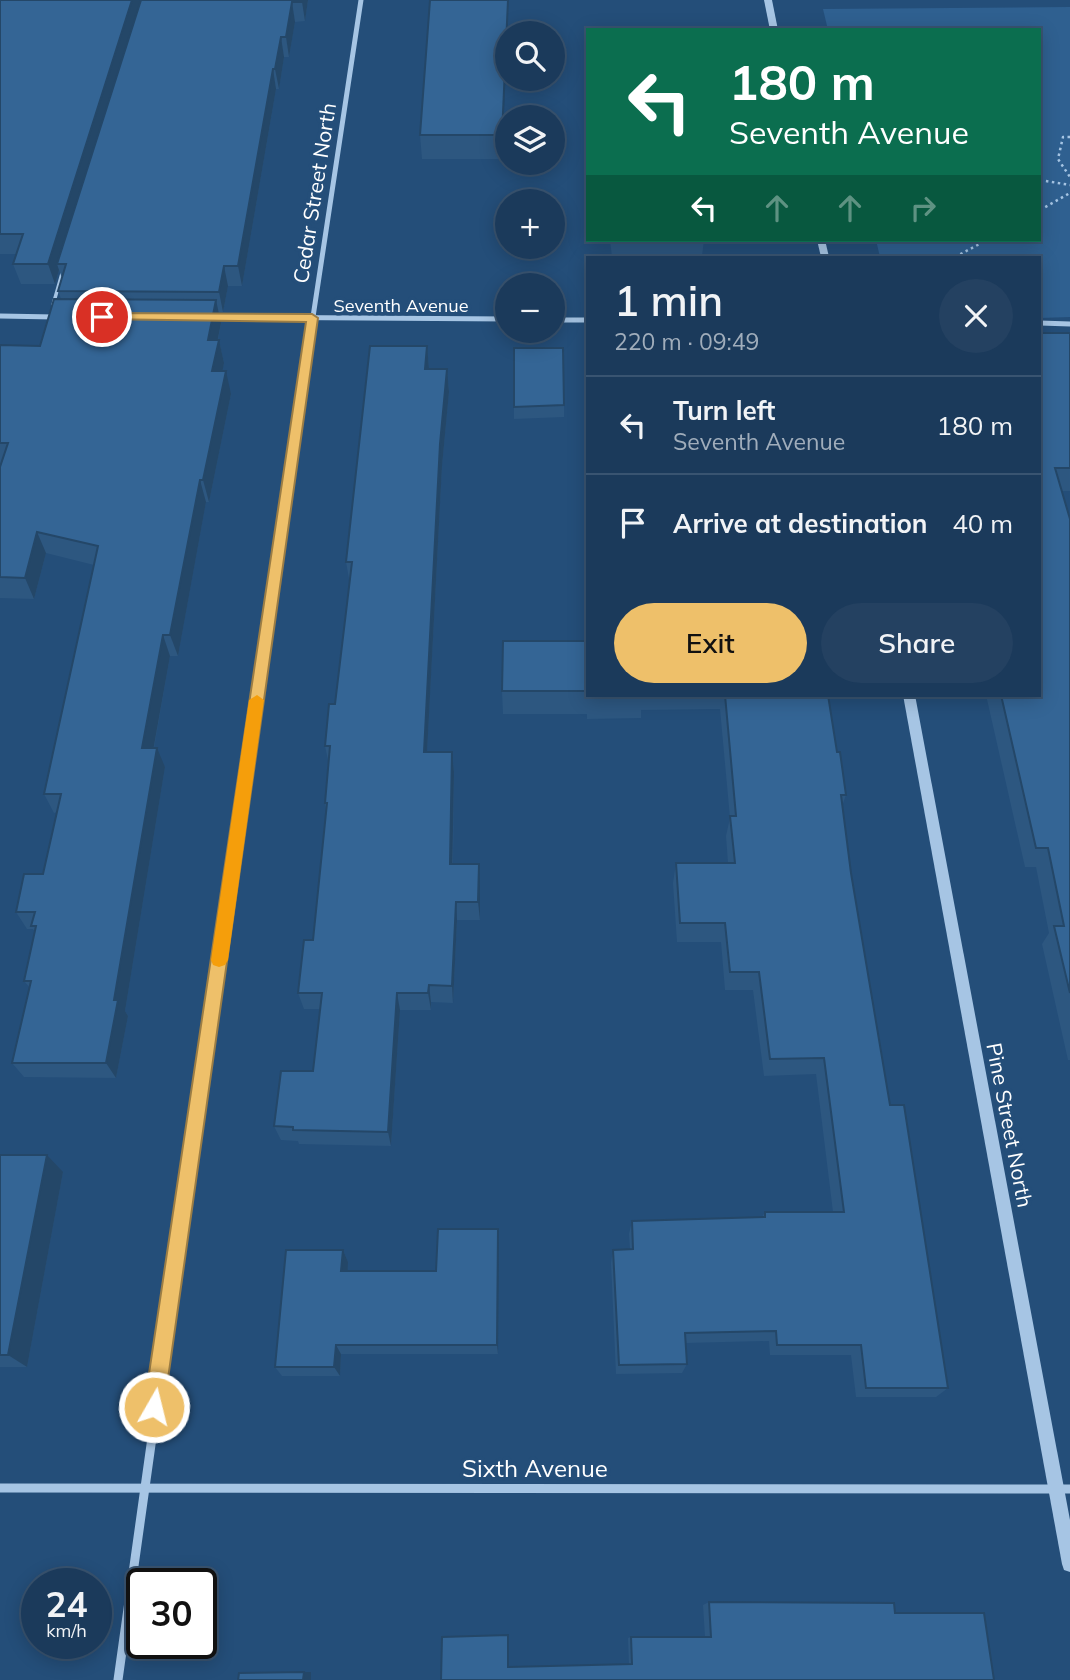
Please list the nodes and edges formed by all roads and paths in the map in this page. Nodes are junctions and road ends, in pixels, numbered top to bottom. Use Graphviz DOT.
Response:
graph roads {
  1 [pos="361,0"];
  2 [pos="768,0"];
  3 [pos="774,28"];
  4 [pos="1070,137"];
  5 [pos="1070,177"];
  6 [pos="1041,180"];
  7 [pos="1070,185"];
  8 [pos="1070,193"];
  9 [pos="1041,209"];
  10 [pos="982,242"];
  11 [pos="957,256"];
  12 [pos="66,264"];
  13 [pos="0,316"];
  14 [pos="49,317"];
  15 [pos="63,317"];
  16 [pos="202,317"];
  17 [pos="312,318"];
  18 [pos="495,319"];
  19 [pos="565,320"];
  20 [pos="586,320"];
  21 [pos="1041,323"];
  22 [pos="1070,324"];
  23 [pos="909,697"];
  24 [pos="0,1488"];
  25 [pos="143,1488"];
  26 [pos="1063,1489"];
  27 [pos="1070,1563"];
  28 [pos="118,1680"];
  1 -- 17 [label="street, Cedar Street North"];
  2 -- 3 [label="street"];
  4 -- 5 [label="path"];
  6 -- 7 [label="path"];
  8 -- 9 [label="path"];
  10 -- 11 [label="path"];
  12 -- 14 [label="lane"];
  13 -- 14 [label="street"];
  14 -- 15 [label="street"];
  16 -- 17 [label="street, Seventh Avenue"];
  17 -- 18 [label="street, Seventh Avenue"];
  17 -- 25 [label="street, Cedar Street North"];
  19 -- 20 [label="street"];
  21 -- 22 [label="street"];
  23 -- 26 [label="street, Pine Street North"];
  24 -- 25 [label="street, Sixth Avenue"];
  25 -- 26 [label="street, Sixth Avenue"];
  25 -- 28 [label="street, Cedar Street North"];
  26 -- 27 [label="street, Pine Street North"];
}
